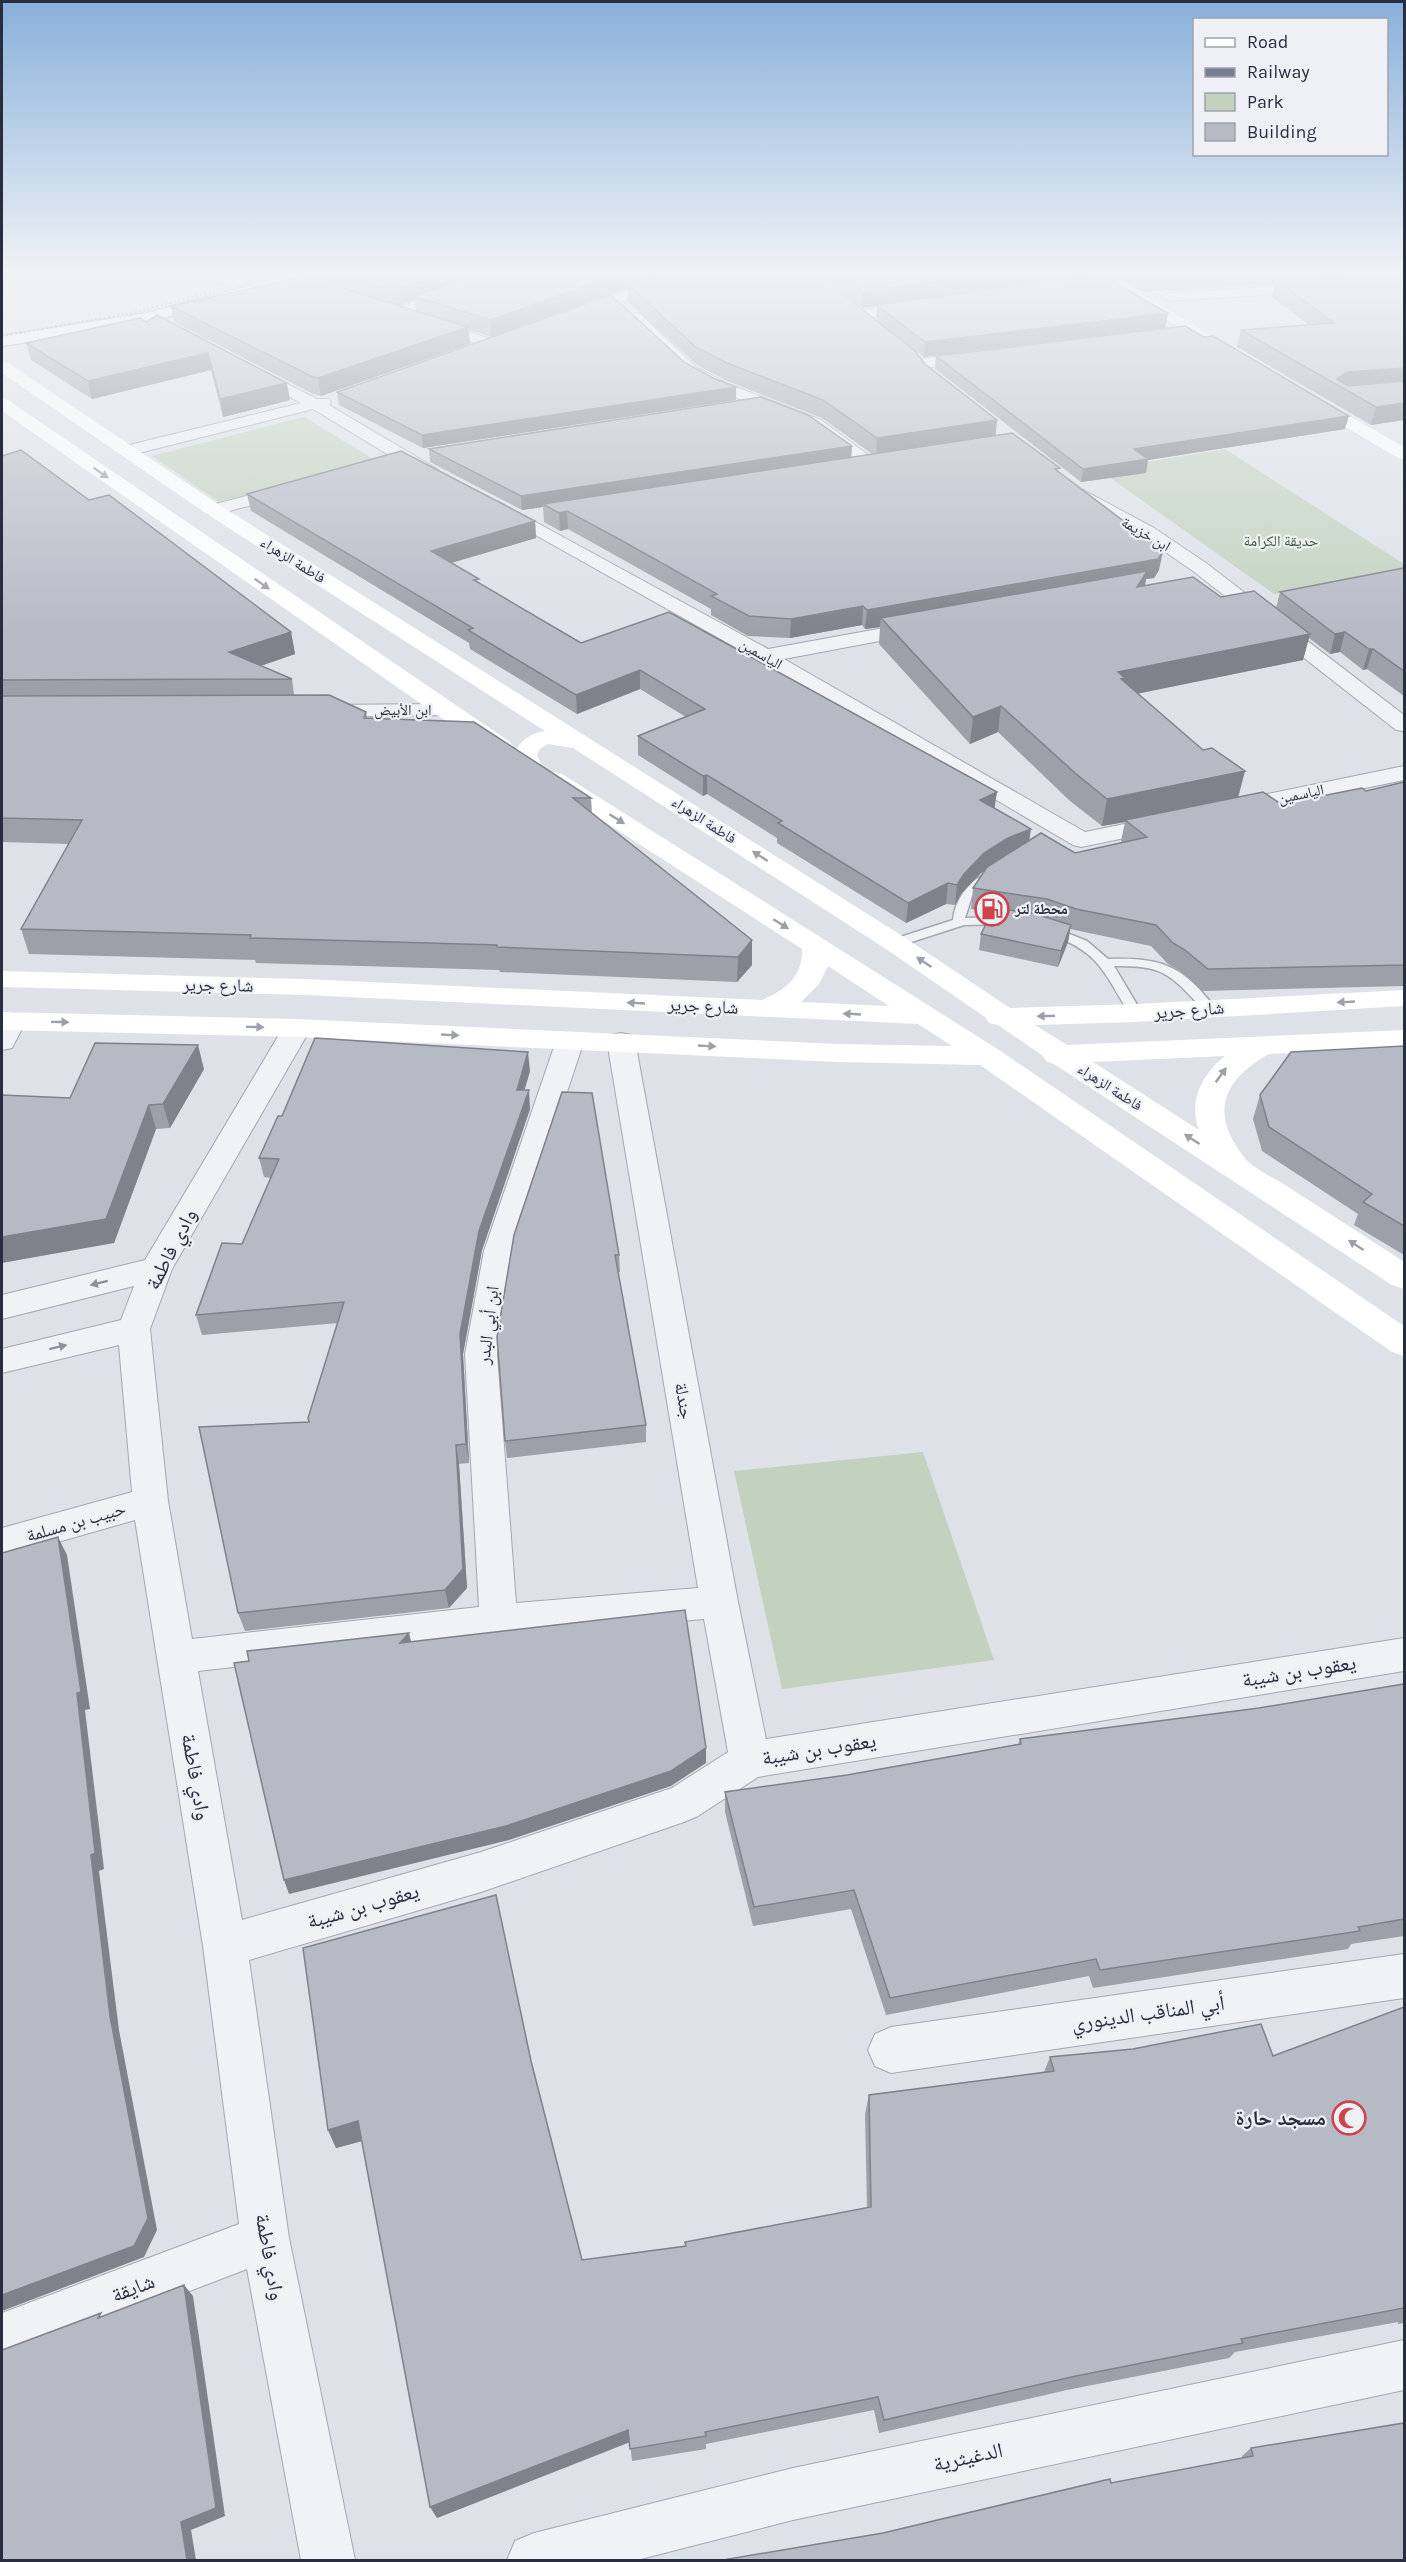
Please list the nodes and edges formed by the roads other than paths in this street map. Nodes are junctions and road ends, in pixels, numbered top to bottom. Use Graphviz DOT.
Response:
graph roads {
  1 [pos="43,394"];
  2 [pos="295,394"];
  3 [pos="738,394"];
  4 [pos="1303,394"];
  5 [pos="337,399"];
  6 [pos="761,403"];
  7 [pos="2,404"];
  8 [pos="315,404"];
  9 [pos="726,409"];
  10 [pos="127,451"];
  11 [pos="1404,454"];
  12 [pos="428,455"];
  13 [pos="405,459"];
  14 [pos="891,460"];
  15 [pos="870,463"];
  16 [pos="382,465"];
  17 [pos="846,467"];
  18 [pos="446,480"];
  19 [pos="304,486"];
  20 [pos="1072,488"];
  21 [pos="478,496"];
  22 [pos="214,510"];
  23 [pos="543,514"];
  24 [pos="519,518"];
  25 [pos="1210,576"];
  26 [pos="1186,580"];
  27 [pos="1276,601"];
  28 [pos="1252,606"];
  29 [pos="939,624"];
  30 [pos="765,656"];
  31 [pos="494,704"];
  32 [pos="445,710"];
  33 [pos="301,711"];
  34 [pos="1404,725"];
  35 [pos="587,746"];
  36 [pos="529,764"];
  37 [pos="1404,773"];
  38 [pos="1220,811"];
  39 [pos="1185,818"];
  40 [pos="997,871"];
  41 [pos="959,921"];
  42 [pos="1022,923"];
  43 [pos="1044,928"];
  44 [pos="895,943"];
  45 [pos="815,946"];
  46 [pos="1106,963"];
  47 [pos="946,978"];
  48 [pos="2,979"];
  49 [pos="1404,998"];
  50 [pos="888,1006"];
  51 [pos="1209,1008"];
  52 [pos="764,1009"];
  53 [pos="1136,1013"];
  54 [pos="1107,1014"];
  55 [pos="926,1016"];
  56 [pos="1003,1017"];
  57 [pos="5,1028"];
  58 [pos="297,1028"];
  59 [pos="1404,1039"];
  60 [pos="570,1041"];
  61 [pos="621,1041"];
  62 [pos="1263,1045"];
  63 [pos="1116,1053"];
  64 [pos="864,1054"];
  65 [pos="1061,1055"];
  66 [pos="987,1056"];
  67 [pos="1101,1081"];
  68 [pos="1056,1102"];
  69 [pos="1234,1166"];
  70 [pos="156,1269"];
  71 [pos="1404,1277"];
  72 [pos="2,1307"];
  73 [pos="134,1329"];
  74 [pos="1404,1343"];
  75 [pos="2,1361"];
  76 [pos="150,1502"];
  77 [pos="2,1543"];
  78 [pos="719,1602"];
  79 [pos="499,1621"];
  80 [pos="176,1657"];
  81 [pos="1402,1660"];
  82 [pos="750,1760"];
  83 [pos="225,1946"];
  84 [pos="1404,1976"];
  85 [pos="891,2050"];
  86 [pos="265,2238"];
  87 [pos="2,2338"];
  88 [pos="1404,2365"];
  89 [pos="328,2560"];
  90 [pos="534,2560"];
  1 -- 10 [label="main road, فاطمة الزهراء"];
  2 -- 8 [label="street"];
  3 -- 6 [label="street"];
  4 -- 11 [label="main road"];
  5 -- 8 [label="street"];
  6 -- 9 [label="street"];
  6 -- 15 [label="street"];
  7 -- 32 [label="main road, one-way"];
  8 -- 10 [label="street"];
  8 -- 13 [label="street"];
  10 -- 22 [label="main road, فاطمة الزهراء"];
  12 -- 13 [label="street"];
  13 -- 16 [label="street"];
  13 -- 18 [label="street"];
  14 -- 15 [label="street"];
  15 -- 17 [label="street"];
  19 -- 22 [label="street"];
  20 -- 25 [label="street, ابن خزيمة"];
  21 -- 24 [label="street, الياسمين"];
  22 -- 31 [label="main road, فاطمة الزهراء"];
  23 -- 24 [label="street"];
  24 -- 30 [label="street, الياسمين"];
  25 -- 26 [label="street"];
  25 -- 28 [label="street, ابن خزيمة"];
  27 -- 28 [label="street"];
  28 -- 34 [label="street, ابن خزيمة"];
  29 -- 30 [label="street"];
  30 -- 39 [label="street, الياسمين"];
  31 -- 32 [label="main road"];
  31 -- 35 [label="main road, فاطمة الزهراء"];
  32 -- 33 [label="street, ابن الأبيض"];
  32 -- 36 [label="main road"];
  35 -- 36 [label="main road"];
  44 -- 35 [label="main road, فاطمة الزهراء, one-way"];
  36 -- 45 [label="main road, one-way"];
  37 -- 38 [label="street, الياسمين"];
  40 -- 41 [label="lane"];
  41 -- 42 [label="lane"];
  41 -- 44 [label="lane"];
  43 -- 46 [label="lane"];
  47 -- 44 [label="main road, فاطمة الزهراء, one-way"];
  45 -- 50 [label="main road"];
  45 -- 52 [label="main road"];
  46 -- 51 [label="lane"];
  46 -- 53 [label="lane"];
  47 -- 50 [label="main road"];
  47 -- 56 [label="main road, فاطمة الزهراء"];
  52 -- 48 [label="main road, شارع جرير, one-way"];
  49 -- 51 [label="main road, شارع جرير, one-way"];
  50 -- 52 [label="main road, شارع جرير, one-way"];
  50 -- 55 [label="main road, شارع جرير"];
  50 -- 64 [label="main road"];
  51 -- 53 [label="main road, شارع جرير"];
  53 -- 54 [label="main road, شارع جرير"];
  54 -- 56 [label="main road, شارع جرير, one-way"];
  54 -- 63 [label="main road"];
  55 -- 56 [label="main road, شارع جرير"];
  55 -- 66 [label="main road"];
  56 -- 65 [label="main road, فاطمة الزهراء"];
  57 -- 58 [label="main road, one-way"];
  58 -- 60 [label="main road, one-way"];
  58 -- 70 [label="street, وادي فاطمة"];
  59 -- 62 [label="main road"];
  60 -- 61 [label="main road"];
  60 -- 79 [label="street, ابن أبي البدر"];
  61 -- 64 [label="main road, one-way"];
  61 -- 78 [label="street, جندلة"];
  62 -- 63 [label="main road"];
  69 -- 62 [label="main road, one-way"];
  63 -- 65 [label="main road"];
  64 -- 66 [label="main road"];
  65 -- 66 [label="main road"];
  65 -- 67 [label="main road, فاطمة الزهراء"];
  66 -- 68 [label="main road"];
  67 -- 68 [label="main road"];
  69 -- 67 [label="main road, فاطمة الزهراء, one-way"];
  68 -- 74 [label="main road"];
  71 -- 69 [label="main road, فاطمة الزهراء, one-way"];
  70 -- 72 [label="street, one-way"];
  70 -- 73 [label="street, وادي فاطمة"];
  75 -- 73 [label="street, one-way"];
  73 -- 76 [label="street, وادي فاطمة"];
  76 -- 77 [label="street, حبيب بن مسلمة"];
  76 -- 80 [label="street, وادي فاطمة"];
  78 -- 79 [label="street"];
  78 -- 82 [label="street, جندلة"];
  79 -- 80 [label="street"];
  80 -- 83 [label="street, وادي فاطمة"];
  81 -- 82 [label="street, يعقوب بن شيبة"];
  82 -- 83 [label="street, يعقوب بن شيبة"];
  83 -- 86 [label="street, وادي فاطمة"];
  84 -- 85 [label="street, أبي المناقب الدينوري"];
  86 -- 87 [label="street, شايقة"];
  86 -- 89 [label="street, وادي فاطمة"];
  88 -- 90 [label="street, الدغيثرية"];
}
